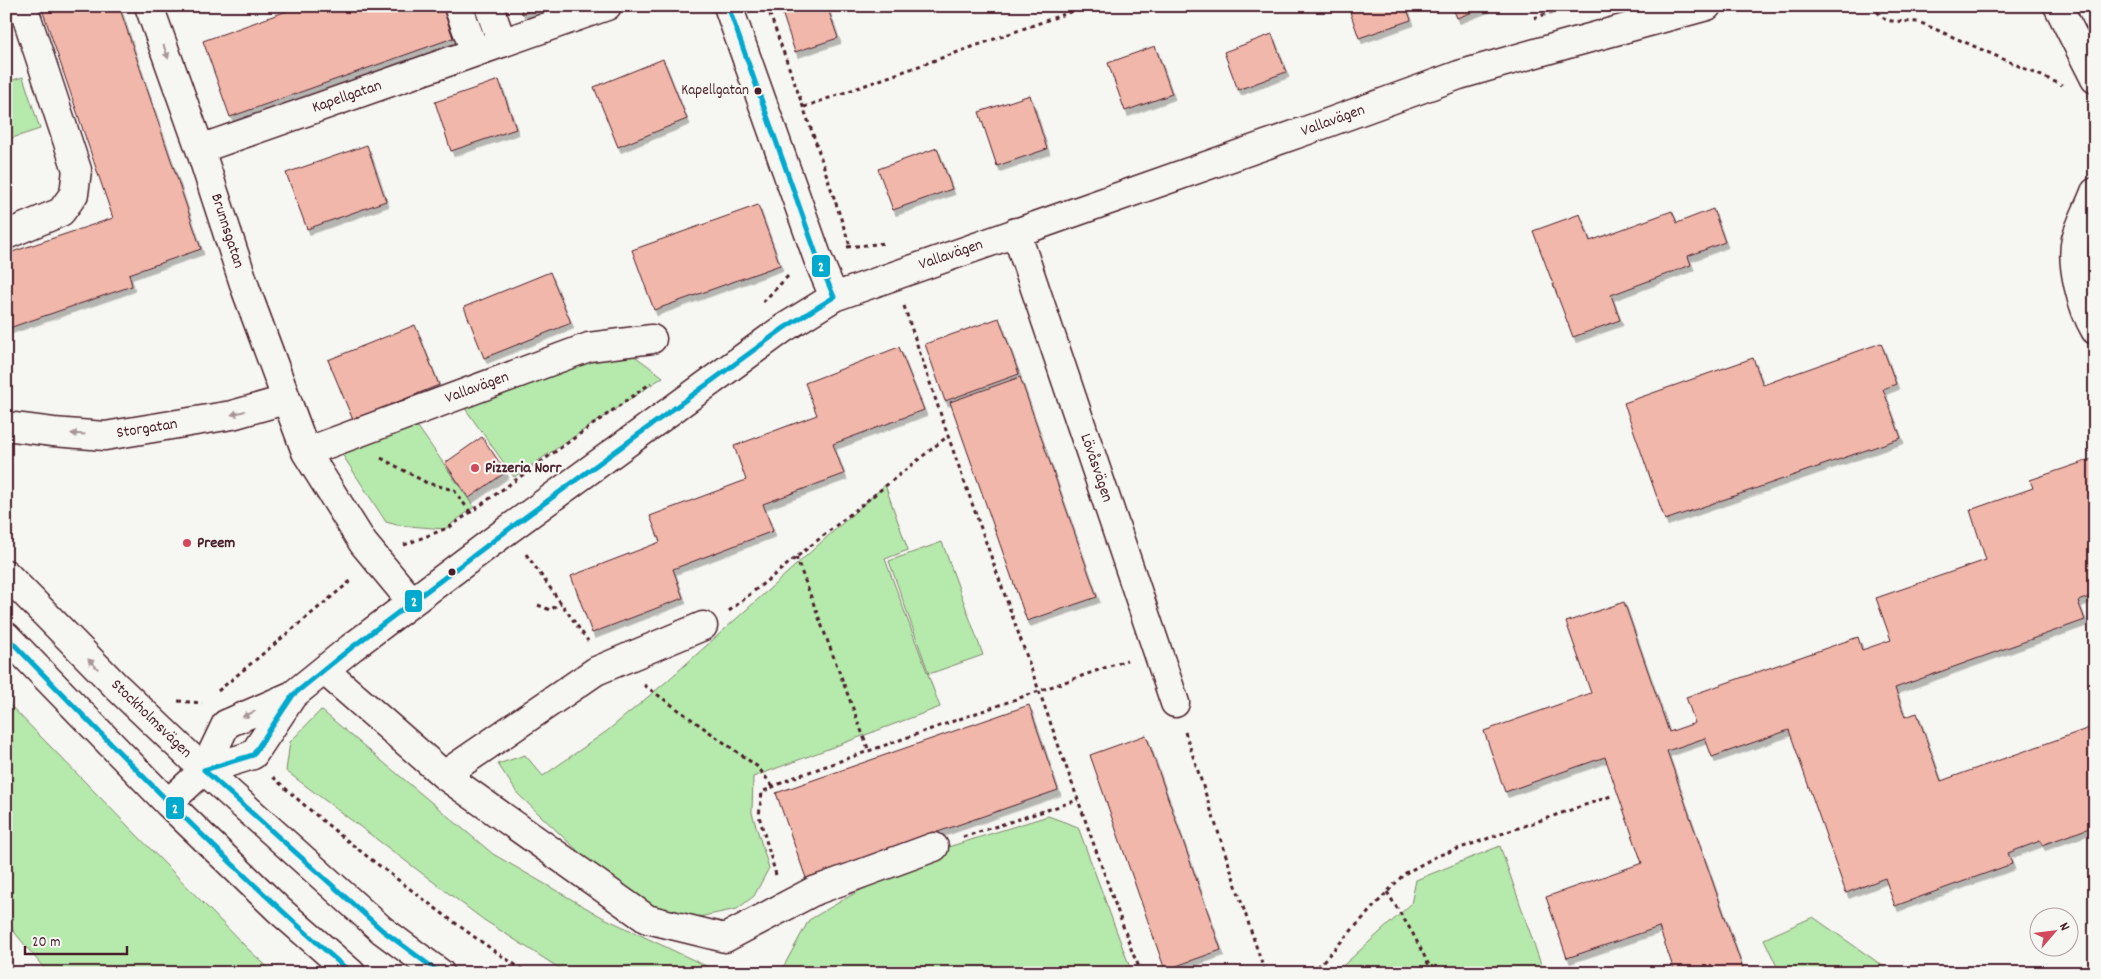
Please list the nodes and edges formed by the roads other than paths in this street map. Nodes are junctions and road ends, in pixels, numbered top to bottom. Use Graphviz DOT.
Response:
graph roads {
  1 [pos="23,6"];
  2 [pos="149,6"];
  3 [pos="458,6"];
  4 [pos="489,6"];
  5 [pos="607,6"];
  6 [pos="728,6"];
  7 [pos="1707,6"];
  8 [pos="2058,6"];
  9 [pos="502,43"];
  10 [pos="475,52"];
  11 [pos="2095,79"];
  12 [pos="200,149"];
  13 [pos="2095,192"];
  14 [pos="1016,232"];
  15 [pos="6,235"];
  16 [pos="834,297"];
  17 [pos="2095,330"];
  18 [pos="652,339"];
  19 [pos="285,400"];
  20 [pos="6,426"];
  21 [pos="306,452"];
  22 [pos="6,574"];
  23 [pos="412,602"];
  24 [pos="703,626"];
  25 [pos="6,636"];
  26 [pos="324,670"];
  27 [pos="293,695"];
  28 [pos="1175,703"];
  29 [pos="204,770"];
  30 [pos="444,775"];
  31 [pos="168,803"];
  32 [pos="934,847"];
  33 [pos="351,973"];
  34 [pos="440,973"];
  1 -- 15 [label="street"];
  2 -- 12 [label="street, Brunnsgatan, one-way"];
  3 -- 10 [label="street"];
  4 -- 9 [label="street"];
  5 -- 9 [label="street, Kapellgatan"];
  6 -- 16 [label="street"];
  7 -- 14 [label="street, Vallavägen"];
  8 -- 11 [label="street"];
  9 -- 10 [label="street, Kapellgatan"];
  10 -- 12 [label="street, Kapellgatan"];
  12 -- 19 [label="street, Brunnsgatan"];
  13 -- 17 [label="street"];
  14 -- 16 [label="street, Vallavägen"];
  14 -- 28 [label="street, Lövåsvägen"];
  16 -- 23 [label="street, Vallavägen"];
  18 -- 21 [label="street, Vallavägen"];
  19 -- 20 [label="street, Storgatan, one-way"];
  19 -- 21 [label="street, Brunnsgatan"];
  21 -- 23 [label="street, Brunnsgatan"];
  29 -- 22 [label="street, Stockholmsvägen, one-way"];
  23 -- 26 [label="street, Vallavägen"];
  24 -- 30 [label="street"];
  25 -- 31 [label="street"];
  26 -- 27 [label="street, Vallavägen"];
  26 -- 30 [label="street"];
  27 -- 29 [label="street, Vallavägen"];
  27 -- 29 [label="street, Vallavägen, one-way"];
  29 -- 31 [label="street"];
  29 -- 34 [label="street, Stockholmsvägen"];
  30 -- 32 [label="street"];
  31 -- 33 [label="street"];
}
